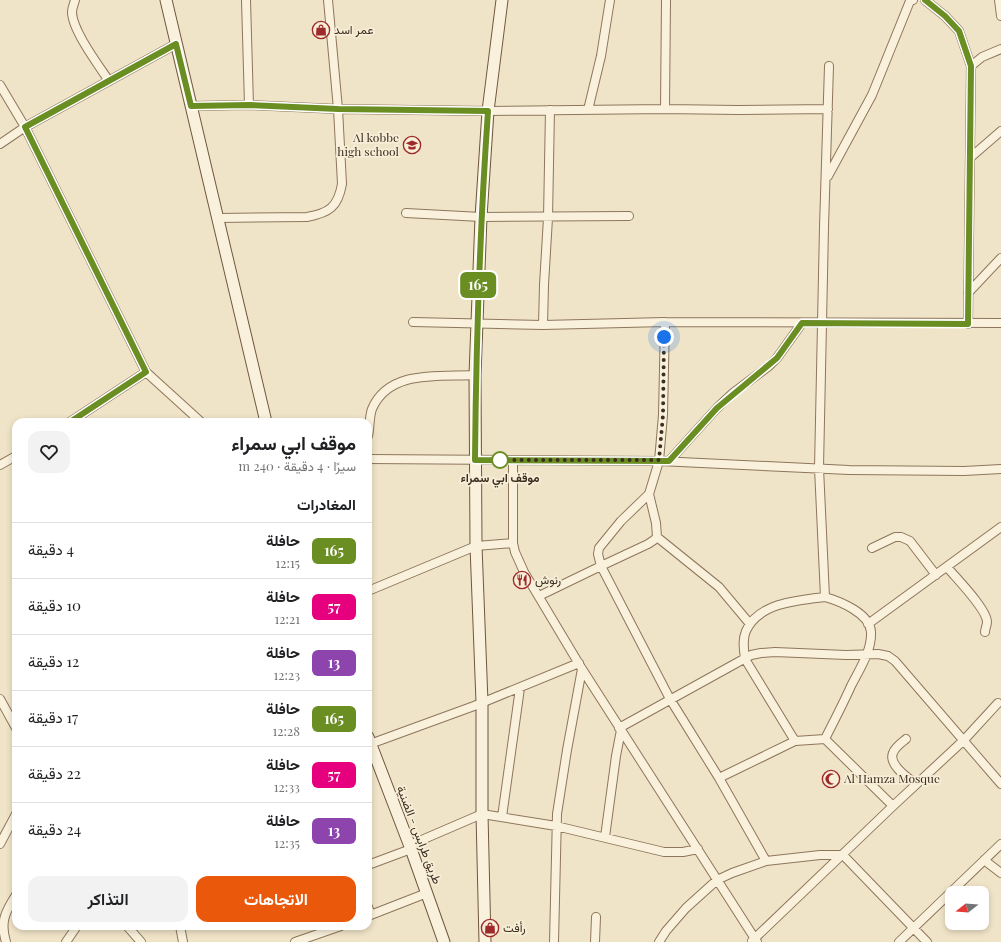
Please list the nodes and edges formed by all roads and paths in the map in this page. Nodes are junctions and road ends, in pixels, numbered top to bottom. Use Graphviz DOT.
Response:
graph roads {
  1 [pos="75,0"];
  2 [pos="166,0"];
  3 [pos="246,0"];
  4 [pos="328,0"];
  5 [pos="502,0"];
  6 [pos="610,0"];
  7 [pos="666,0"];
  8 [pos="913,0"];
  9 [pos="925,0"];
  10 [pos="999,0"];
  11 [pos="1001,16"];
  12 [pos="176,44"];
  13 [pos="1001,49"];
  14 [pos="829,66"];
  15 [pos="971,66"];
  16 [pos="109,81"];
  17 [pos="0,85"];
  18 [pos="249,105"];
  19 [pos="191,106"];
  20 [pos="338,109"];
  21 [pos="665,109"];
  22 [pos="828,109"];
  23 [pos="550,110"];
  24 [pos="588,110"];
  25 [pos="488,111"];
  26 [pos="25,127"];
  27 [pos="1001,131"];
  28 [pos="0,144"];
  29 [pos="970,157"];
  30 [pos="825,180"];
  31 [pos="406,213"];
  32 [pos="628,216"];
  33 [pos="217,218"];
  34 [pos="481,218"];
  35 [pos="548,218"];
  36 [pos="1001,258"];
  37 [pos="968,293"];
  38 [pos="413,322"];
  39 [pos="665,322"];
  40 [pos="802,323"];
  41 [pos="477,324"];
  42 [pos="823,324"];
  43 [pos="968,324"];
  44 [pos="1001,324"];
  45 [pos="543,326"];
  46 [pos="146,372"];
  47 [pos="475,375"];
  48 [pos="76,418"];
  49 [pos="197,418"];
  50 [pos="265,418"];
  51 [pos="371,418"];
  52 [pos="12,458"];
  53 [pos="372,459"];
  54 [pos="475,460"];
  55 [pos="514,460"];
  56 [pos="659,460"];
  57 [pos="669,461"];
  58 [pos="0,465"];
  59 [pos="819,468"];
  60 [pos="1001,469"];
  61 [pos="649,494"];
  62 [pos="1001,527"];
  63 [pos="657,536"];
  64 [pos="513,543"];
  65 [pos="476,546"];
  66 [pos="872,548"];
  67 [pos="601,566"];
  68 [pos="947,566"];
  69 [pos="936,575"];
  70 [pos="372,588"];
  71 [pos="539,596"];
  72 [pos="824,597"];
  73 [pos="750,624"];
  74 [pos="868,624"];
  75 [pos="985,632"];
  76 [pos="867,655"];
  77 [pos="745,659"];
  78 [pos="580,666"];
  79 [pos="520,688"];
  80 [pos="670,699"];
  81 [pos="1,702"];
  82 [pos="482,702"];
  83 [pos="998,703"];
  84 [pos="12,721"];
  85 [pos="620,729"];
  86 [pos="372,739"];
  87 [pos="825,739"];
  88 [pos="906,739"];
  89 [pos="964,740"];
  90 [pos="795,741"];
  91 [pos="372,748"];
  92 [pos="719,778"];
  93 [pos="916,784"];
  94 [pos="1001,784"];
  95 [pos="893,806"];
  96 [pos="482,814"];
  97 [pos="502,816"];
  98 [pos="12,822"];
  99 [pos="556,826"];
  100 [pos="605,837"];
  101 [pos="0,844"];
  102 [pos="1001,844"];
  103 [pos="411,847"];
  104 [pos="698,849"];
  105 [pos="842,855"];
  106 [pos="984,860"];
  107 [pos="766,861"];
  108 [pos="372,863"];
  109 [pos="1001,873"];
  110 [pos="717,880"];
  111 [pos="427,893"];
  112 [pos="12,900"];
  113 [pos="372,915"];
  114 [pos="596,917"];
  115 [pos="913,928"];
  116 [pos="74,930"];
  117 [pos="130,930"];
  118 [pos="181,930"];
  119 [pos="330,930"];
  120 [pos="754,941"];
  121 [pos="6,942"];
  122 [pos="66,942"];
  123 [pos="141,942"];
  124 [pos="183,942"];
  125 [pos="295,942"];
  126 [pos="444,942"];
  127 [pos="485,942"];
  128 [pos="554,942"];
  129 [pos="595,942"];
  130 [pos="659,942"];
  131 [pos="899,942"];
  132 [pos="926,942"];
  1 -- 16 [label="street"];
  2 -- 12 [label="main road"];
  3 -- 18 [label="street"];
  4 -- 20 [label="street"];
  5 -- 25 [label="main road"];
  6 -- 24 [label="street"];
  7 -- 21 [label="street"];
  8 -- 30 [label="street"];
  9 -- 15 [label="street"];
  10 -- 11 [label="street"];
  12 -- 16 [label="street"];
  12 -- 19 [label="main road"];
  13 -- 15 [label="street"];
  14 -- 22 [label="street"];
  15 -- 29 [label="street"];
  16 -- 26 [label="street"];
  17 -- 26 [label="street"];
  18 -- 19 [label="street"];
  18 -- 20 [label="street"];
  19 -- 33 [label="main road"];
  20 -- 25 [label="street"];
  20 -- 33 [label="street"];
  21 -- 22 [label="street"];
  21 -- 24 [label="street"];
  22 -- 30 [label="street"];
  23 -- 24 [label="street"];
  23 -- 25 [label="street"];
  23 -- 35 [label="street"];
  25 -- 34 [label="main road"];
  26 -- 28 [label="street"];
  26 -- 46 [label="street"];
  27 -- 29 [label="street"];
  29 -- 37 [label="street"];
  30 -- 42 [label="street"];
  31 -- 34 [label="street"];
  32 -- 35 [label="street"];
  33 -- 50 [label="main road"];
  34 -- 35 [label="street"];
  34 -- 41 [label="main road"];
  35 -- 45 [label="street"];
  36 -- 37 [label="street"];
  37 -- 43 [label="street"];
  38 -- 41 [label="street"];
  39 -- 40 [label="street"];
  39 -- 45 [label="street"];
  39 -- 56 [label="street"];
  40 -- 42 [label="street"];
  40 -- 57 [label="street"];
  41 -- 45 [label="street"];
  41 -- 47 [label="main road"];
  42 -- 43 [label="street"];
  42 -- 59 [label="street"];
  43 -- 44 [label="street"];
  46 -- 48 [label="street"];
  46 -- 49 [label="street"];
  47 -- 51 [label="street"];
  47 -- 54 [label="main road"];
  52 -- 58 [label="street"];
  53 -- 54 [label="street"];
  54 -- 55 [label="street"];
  54 -- 65 [label="main road"];
  55 -- 56 [label="street"];
  55 -- 64 [label="street"];
  56 -- 57 [label="street"];
  56 -- 61 [label="street"];
  57 -- 59 [label="street"];
  59 -- 60 [label="street"];
  59 -- 72 [label="street"];
  61 -- 63 [label="street"];
  61 -- 67 [label="street"];
  62 -- 68 [label="street"];
  63 -- 67 [label="street"];
  63 -- 73 [label="street"];
  64 -- 65 [label="street"];
  64 -- 71 [label="street"];
  65 -- 70 [label="street"];
  65 -- 82 [label="main road"];
  66 -- 69 [label="street"];
  67 -- 71 [label="street"];
  67 -- 80 [label="street"];
  68 -- 69 [label="street"];
  68 -- 75 [label="street"];
  69 -- 74 [label="street"];
  71 -- 78 [label="street"];
  72 -- 73 [label="street"];
  72 -- 74 [label="street"];
  73 -- 77 [label="street"];
  74 -- 76 [label="street"];
  76 -- 77 [label="street"];
  76 -- 87 [label="street"];
  76 -- 89 [label="street"];
  77 -- 80 [label="street"];
  77 -- 90 [label="street"];
  78 -- 79 [label="street"];
  78 -- 85 [label="street"];
  78 -- 99 [label="street"];
  79 -- 82 [label="street"];
  79 -- 97 [label="street"];
  80 -- 85 [label="street"];
  80 -- 92 [label="street"];
  81 -- 84 [label="street"];
  82 -- 86 [label="street"];
  82 -- 96 [label="main road"];
  83 -- 89 [label="street"];
  85 -- 100 [label="street"];
  85 -- 104 [label="street"];
  87 -- 90 [label="street"];
  87 -- 95 [label="street"];
  88 -- 93 [label="street"];
  89 -- 93 [label="street"];
  89 -- 94 [label="street"];
  90 -- 92 [label="street"];
  91 -- 103 [label="main road, طريق طرابس - الضنية"];
  92 -- 107 [label="street"];
  93 -- 95 [label="street"];
  95 -- 105 [label="street"];
  96 -- 97 [label="street"];
  96 -- 103 [label="street"];
  96 -- 127 [label="main road"];
  97 -- 99 [label="street"];
  98 -- 101 [label="street"];
  99 -- 100 [label="street"];
  99 -- 128 [label="street"];
  100 -- 104 [label="street"];
  102 -- 106 [label="street"];
  103 -- 108 [label="street"];
  103 -- 111 [label="main road, طريق طرابس - الضنية"];
  104 -- 110 [label="street"];
  105 -- 107 [label="street"];
  105 -- 115 [label="street"];
  105 -- 120 [label="street"];
  106 -- 109 [label="street"];
  106 -- 115 [label="street"];
  107 -- 110 [label="street"];
  110 -- 120 [label="street"];
  110 -- 130 [label="street"];
  111 -- 113 [label="street"];
  111 -- 126 [label="main road, طريق طرابس - الضنية"];
  112 -- 121 [label="street"];
  114 -- 129 [label="street"];
  115 -- 131 [label="street"];
  115 -- 132 [label="street"];
  116 -- 122 [label="street"];
  117 -- 123 [label="street"];
  118 -- 124 [label="street"];
  119 -- 125 [label="street"];
}
